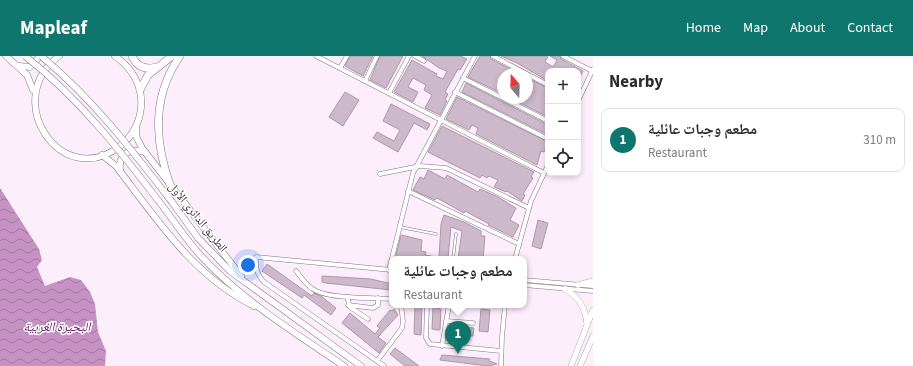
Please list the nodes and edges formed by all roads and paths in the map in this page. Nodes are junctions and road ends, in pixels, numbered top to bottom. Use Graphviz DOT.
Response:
graph roads {
  1 [pos="6,56"];
  2 [pos="25,56"];
  3 [pos="41,56"];
  4 [pos="59,56"];
  5 [pos="114,56"];
  6 [pos="132,56"];
  7 [pos="172,56"];
  8 [pos="180,56"];
  9 [pos="347,56"];
  10 [pos="377,56"];
  11 [pos="409,56"];
  12 [pos="415,56"];
  13 [pos="474,56"];
  14 [pos="493,56"];
  15 [pos="563,56"];
  16 [pos="319,57"];
  17 [pos="424,61"];
  18 [pos="17,66"];
  19 [pos="158,67"];
  20 [pos="340,68"];
  21 [pos="593,70"];
  22 [pos="591,77"];
  23 [pos="463,78"];
  24 [pos="365,81"];
  25 [pos="545,82"];
  26 [pos="33,90"];
  27 [pos="140,90"];
  28 [pos="455,92"];
  29 [pos="389,93"];
  30 [pos="581,95"];
  31 [pos="545,119"];
  32 [pos="440,120"];
  33 [pos="136,128"];
  34 [pos="545,137"];
  35 [pos="145,152"];
  36 [pos="102,155"];
  37 [pos="415,167"];
  38 [pos="120,171"];
  39 [pos="380,174"];
  40 [pos="544,174"];
  41 [pos="171,186"];
  42 [pos="408,191"];
  43 [pos="529,208"];
  44 [pos="399,227"];
  45 [pos="436,234"];
  46 [pos="456,234"];
  47 [pos="519,244"];
  48 [pos="393,256"];
  49 [pos="453,256"];
  50 [pos="516,256"];
  51 [pos="389,270"];
  52 [pos="296,271"];
  53 [pos="527,280"];
  54 [pos="593,281"];
  55 [pos="527,285"];
  56 [pos="578,285"];
  57 [pos="248,286"];
  58 [pos="593,286"];
  59 [pos="565,289"];
  60 [pos="593,292"];
  61 [pos="347,297"];
  62 [pos="378,298"];
  63 [pos="389,299"];
  64 [pos="348,305"];
  65 [pos="401,308"];
  66 [pos="427,308"];
  67 [pos="448,308"];
  68 [pos="505,308"];
  69 [pos="593,310"];
  70 [pos="266,311"];
  71 [pos="368,320"];
  72 [pos="446,321"];
  73 [pos="473,323"];
  74 [pos="587,326"];
  75 [pos="593,336"];
  76 [pos="442,346"];
  77 [pos="501,351"];
  78 [pos="377,362"];
  79 [pos="344,366"];
  80 [pos="361,366"];
  81 [pos="384,366"];
  82 [pos="501,366"];
  83 [pos="571,366"];
  84 [pos="580,366"];
  1 -- 18 [label="main road"];
  2 -- 70 [label="main road, الطريق الدائري الأول, bridge"];
  3 -- 18 [label="main road"];
  3 -- 57 [label="main road, الطريق الدائري الأول, bridge"];
  4 -- 26 [label="main road"];
  5 -- 27 [label="main road"];
  6 -- 19 [label="highway"];
  7 -- 19 [label="highway"];
  8 -- 41 [label="highway"];
  9 -- 20 [label="street"];
  10 -- 24 [label="street"];
  11 -- 29 [label="street"];
  12 -- 17 [label="street"];
  13 -- 23 [label="street"];
  14 -- 25 [label="street"];
  15 -- 21 [label="street"];
  16 -- 20 [label="street"];
  18 -- 26 [label="main road"];
  19 -- 27 [label="highway"];
  20 -- 24 [label="street"];
  21 -- 22 [label="street"];
  22 -- 30 [label="street"];
  23 -- 28 [label="street"];
  23 -- 31 [label="street"];
  24 -- 29 [label="street"];
  26 -- 36 [label="main road"];
  27 -- 33 [label="main road"];
  28 -- 32 [label="street"];
  28 -- 34 [label="street"];
  29 -- 32 [label="street"];
  32 -- 37 [label="street"];
  32 -- 40 [label="street"];
  33 -- 35 [label="main road"];
  33 -- 36 [label="main road"];
  35 -- 38 [label="main road"];
  35 -- 41 [label="main road"];
  36 -- 38 [label="main road"];
  37 -- 39 [label="street"];
  37 -- 42 [label="street"];
  37 -- 43 [label="street"];
  38 -- 70 [label="main road"];
  40 -- 43 [label="street"];
  41 -- 57 [label="main road"];
  42 -- 44 [label="street"];
  42 -- 47 [label="street"];
  43 -- 47 [label="street"];
  44 -- 45 [label="lane"];
  44 -- 48 [label="street"];
  46 -- 49 [label="lane"];
  47 -- 50 [label="street"];
  51 -- 78 [label="street"];
  52 -- 61 [label="street"];
  53 -- 56 [label="street"];
  54 -- 56 [label="main road"];
  55 -- 59 [label="street"];
  56 -- 58 [label="street"];
  57 -- 80 [label="main road, الطريق الدائري الأول"];
  59 -- 60 [label="street"];
  59 -- 74 [label="main road"];
  61 -- 62 [label="street"];
  61 -- 64 [label="street"];
  62 -- 63 [label="street"];
  62 -- 64 [label="street"];
  64 -- 71 [label="street"];
  65 -- 78 [label="street"];
  66 -- 76 [label="street"];
  67 -- 72 [label="street"];
  68 -- 77 [label="street"];
  69 -- 74 [label="main road"];
  70 -- 79 [label="main road, الطريق الدائري الأول"];
  72 -- 73 [label="street"];
  72 -- 76 [label="street"];
  74 -- 83 [label="main road"];
  75 -- 84 [label="main road"];
  76 -- 77 [label="street"];
  77 -- 82 [label="street"];
  78 -- 81 [label="street"];
}
